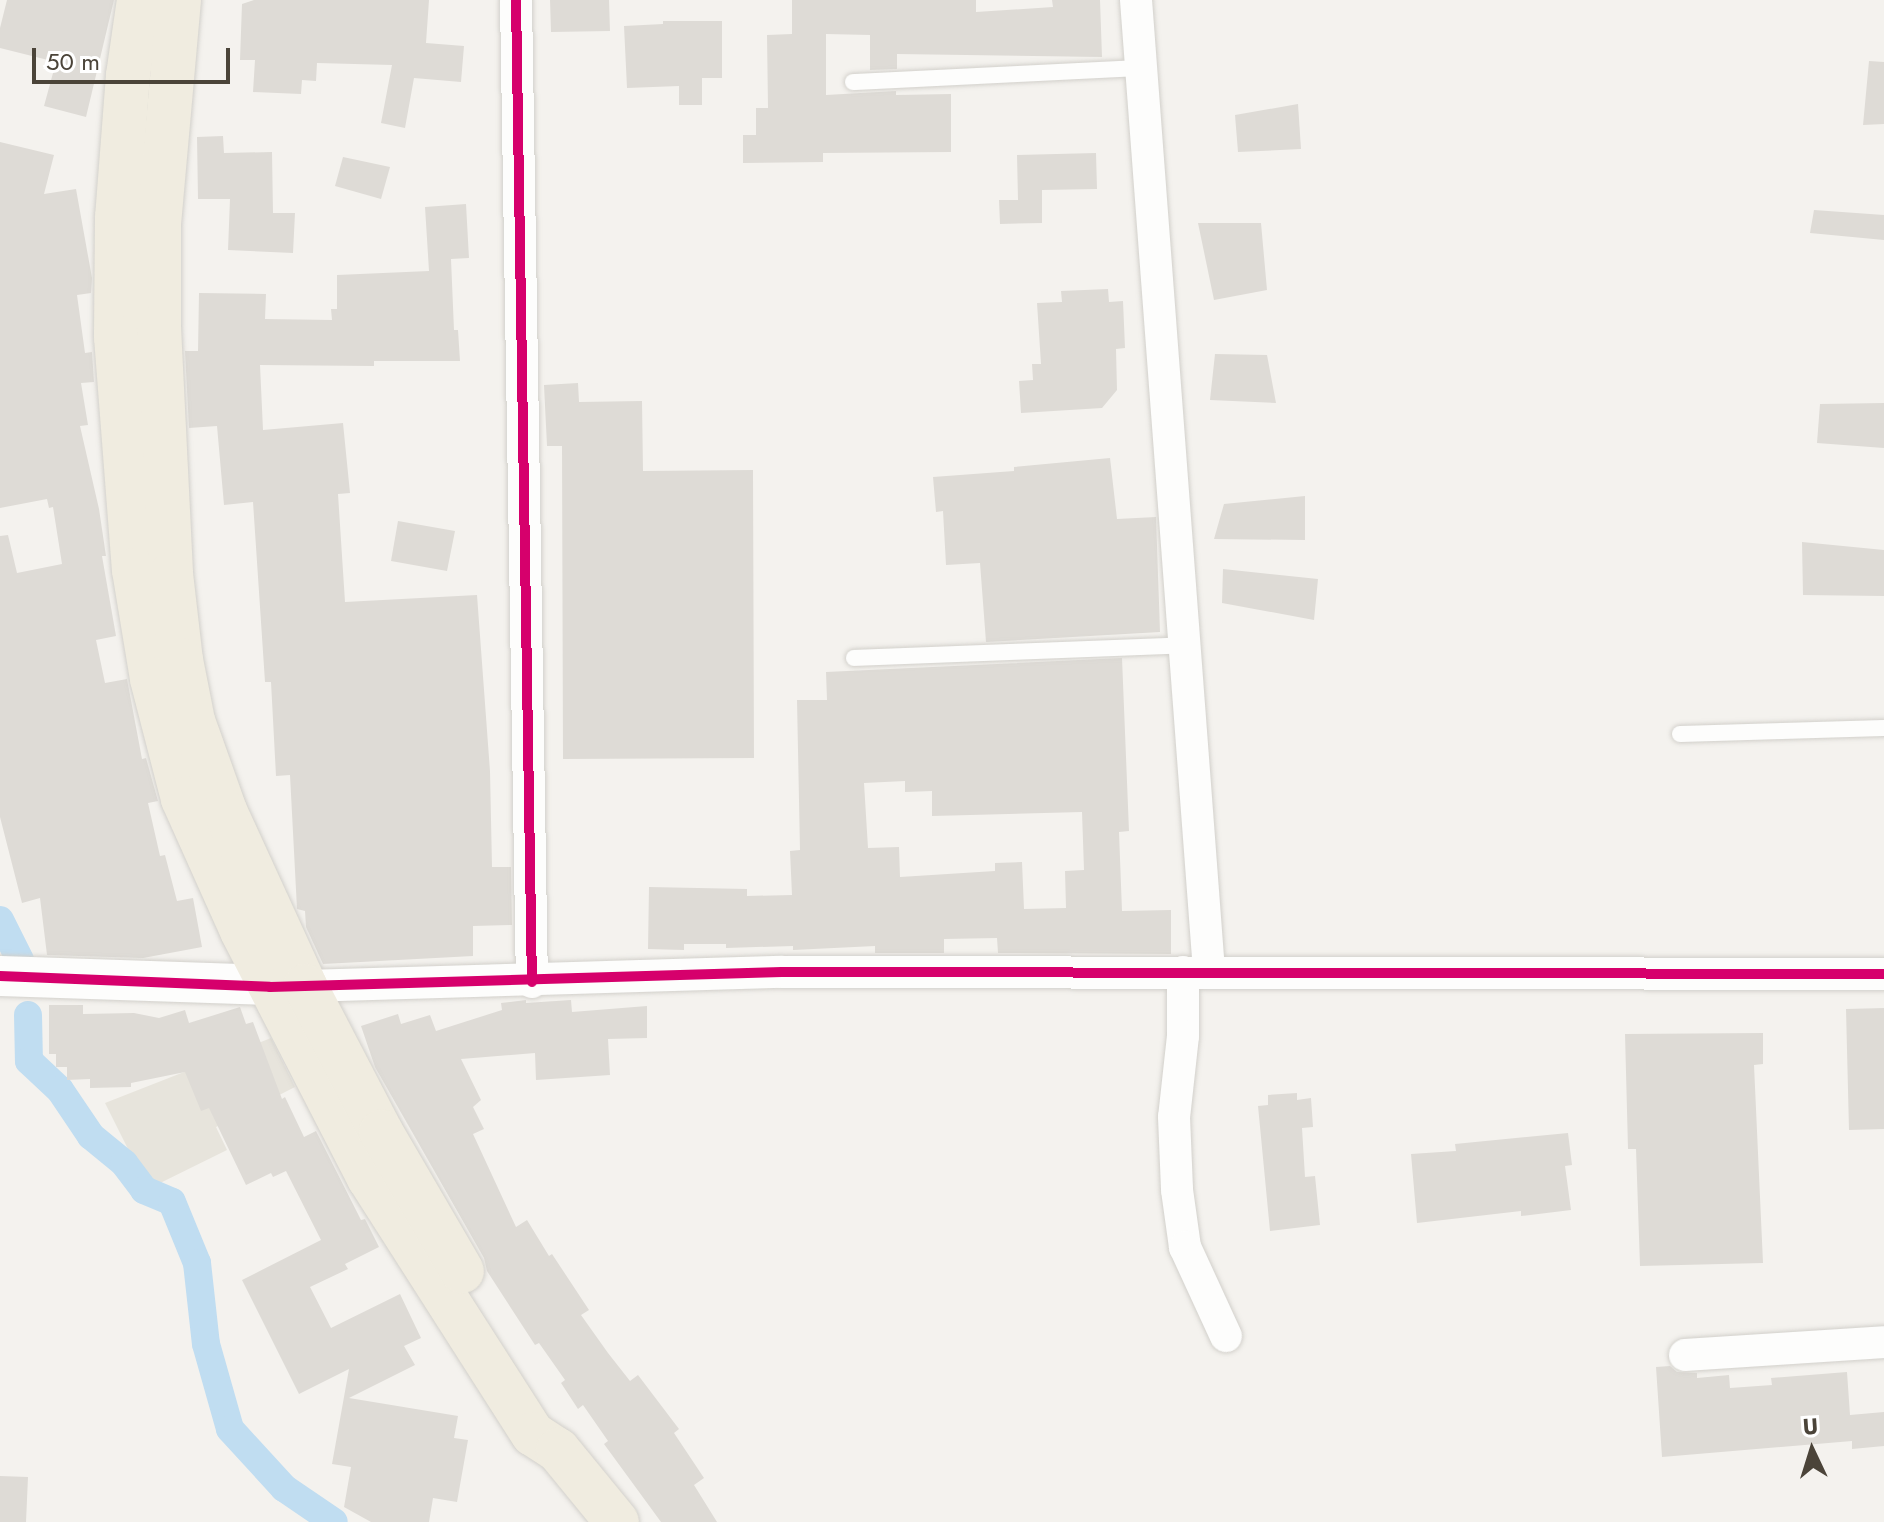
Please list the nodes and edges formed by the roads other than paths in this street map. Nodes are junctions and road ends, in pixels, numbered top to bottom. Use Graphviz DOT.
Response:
graph roads {
  1 [pos="139,0"];
  2 [pos="179,0"];
  3 [pos="516,0"];
  4 [pos="1136,0"];
  5 [pos="1142,68"];
  6 [pos="853,82"];
  7 [pos="1185,645"];
  8 [pos="854,658"];
  9 [pos="1884,728"];
  10 [pos="1680,734"];
  11 [pos="1196,972"];
  12 [pos="1884,974"];
  13 [pos="0,976"];
  14 [pos="532,982"];
  15 [pos="288,987"];
  16 [pos="1226,1336"];
  17 [pos="1884,1342"];
  18 [pos="1685,1355"];
  19 [pos="617,1522"];
  1 -- 15 [label="highway"];
  2 -- 15 [label="highway"];
  3 -- 14 [label="street"];
  4 -- 5 [label="street"];
  5 -- 6 [label="lane"];
  5 -- 7 [label="street"];
  7 -- 8 [label="lane"];
  7 -- 11 [label="street"];
  9 -- 10 [label="lane"];
  11 -- 12 [label="street"];
  11 -- 14 [label="street"];
  11 -- 16 [label="street"];
  13 -- 15 [label="street"];
  14 -- 15 [label="street"];
  15 -- 19 [label="highway"];
  17 -- 18 [label="street"];
}
